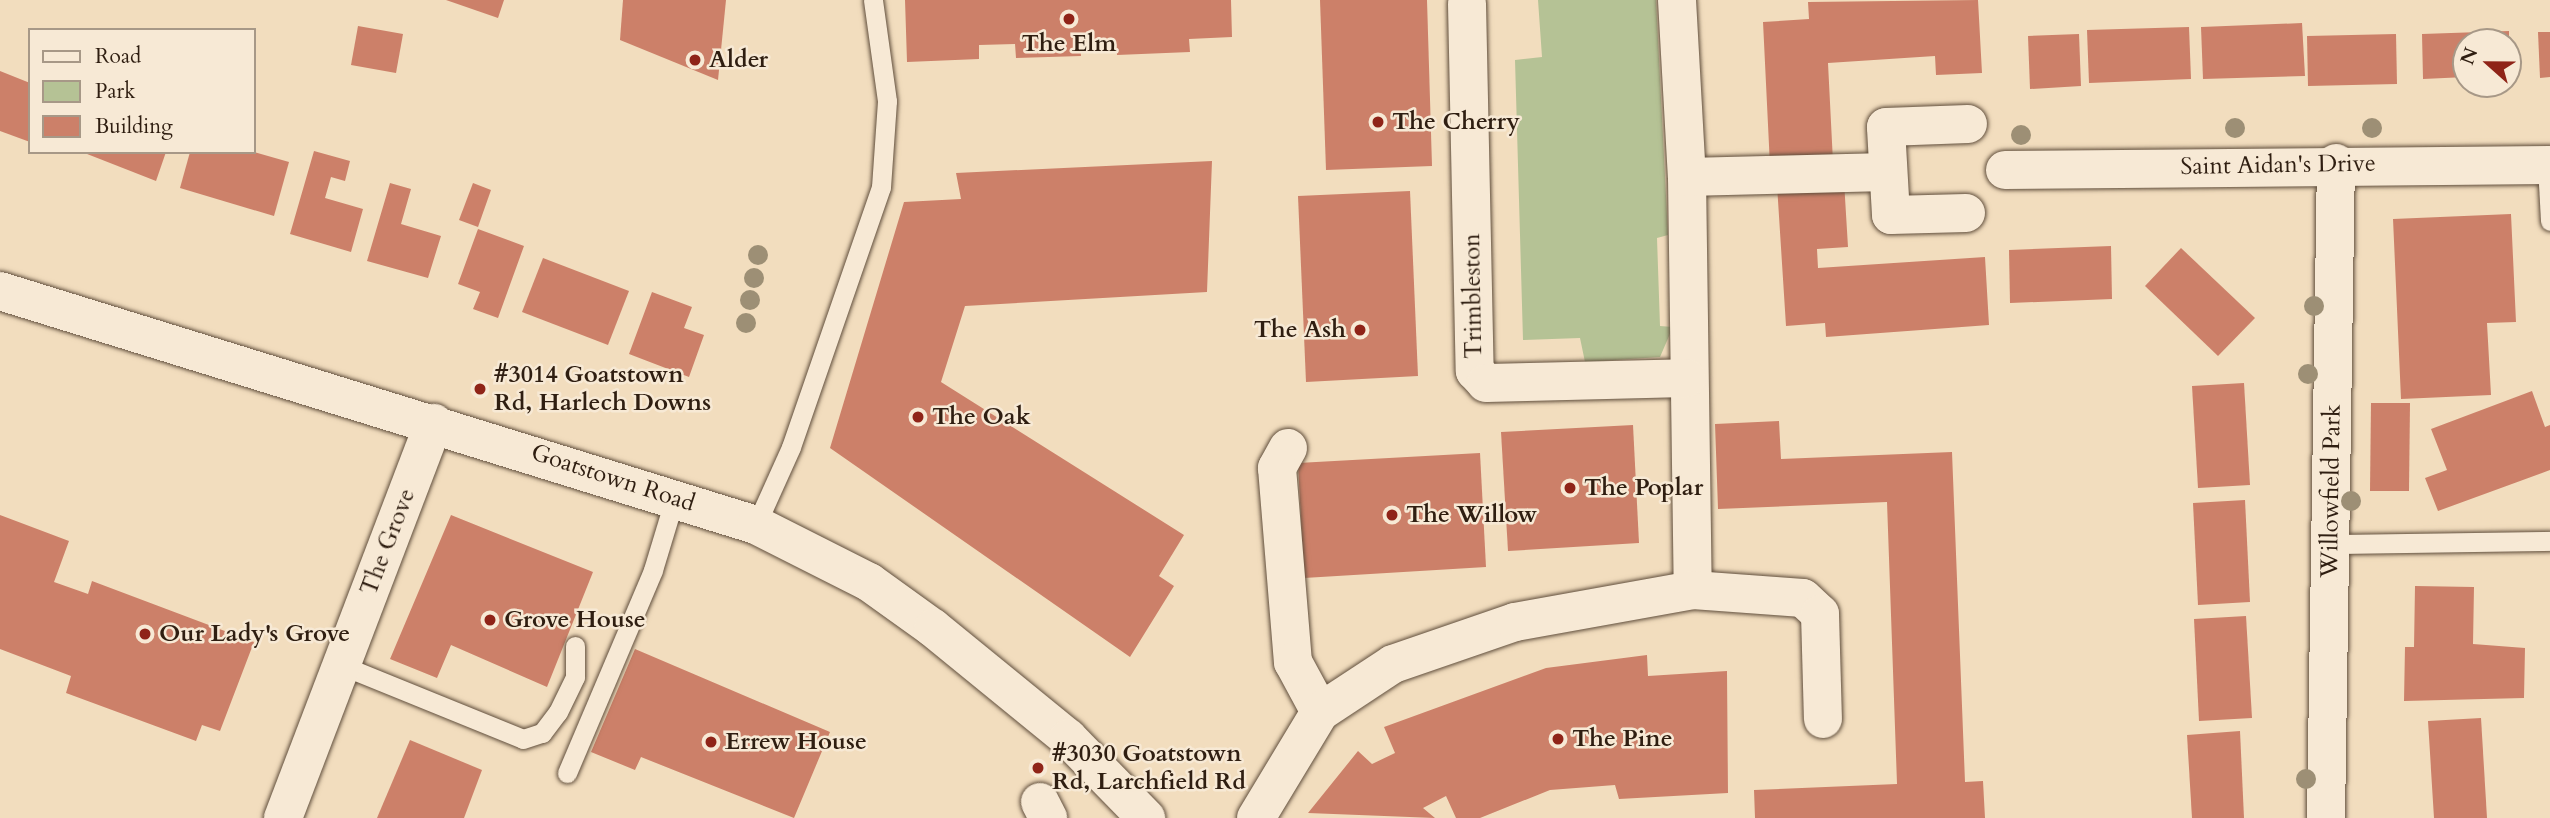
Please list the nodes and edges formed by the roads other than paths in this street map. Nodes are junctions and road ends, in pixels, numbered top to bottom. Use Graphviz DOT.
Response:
graph roads {
  1 [pos="873,0"];
  2 [pos="1677,0"];
  3 [pos="1466,4"];
  4 [pos="1968,124"];
  5 [pos="2336,163"];
  6 [pos="2549,165"];
  7 [pos="2005,170"];
  8 [pos="1887,172"];
  9 [pos="1687,177"];
  10 [pos="1966,212"];
  11 [pos="2550,221"];
  12 [pos="0,291"];
  13 [pos="1687,378"];
  14 [pos="434,423"];
  15 [pos="1288,448"];
  16 [pos="675,497"];
  17 [pos="757,525"];
  18 [pos="2550,541"];
  19 [pos="2331,544"];
  20 [pos="1693,590"];
  21 [pos="575,646"];
  22 [pos="341,665"];
  23 [pos="1320,712"];
  24 [pos="1823,719"];
  25 [pos="567,773"];
  26 [pos="283,818"];
  27 [pos="1146,818"];
  28 [pos="1256,818"];
  29 [pos="2326,818"];
  1 -- 17 [label="lane"];
  2 -- 9 [label="street"];
  3 -- 13 [label="street, Trimbleston"];
  4 -- 8 [label="street"];
  5 -- 6 [label="street, Saint Aidan's Drive"];
  5 -- 7 [label="street, Saint Aidan's Drive"];
  5 -- 19 [label="street, Willowfield Park"];
  6 -- 11 [label="lane"];
  8 -- 9 [label="street"];
  8 -- 10 [label="street"];
  9 -- 13 [label="street"];
  12 -- 14 [label="street, Goatstown Road"];
  13 -- 20 [label="street"];
  14 -- 16 [label="street, Goatstown Road"];
  14 -- 22 [label="street, The Grove"];
  15 -- 23 [label="street"];
  16 -- 17 [label="street, Goatstown Road"];
  16 -- 25 [label="lane"];
  17 -- 27 [label="street, Goatstown Road"];
  18 -- 19 [label="lane"];
  19 -- 29 [label="street, Willowfield Park"];
  20 -- 23 [label="street"];
  20 -- 24 [label="street"];
  21 -- 22 [label="lane"];
  22 -- 26 [label="street, The Grove"];
  23 -- 28 [label="street"];
}
